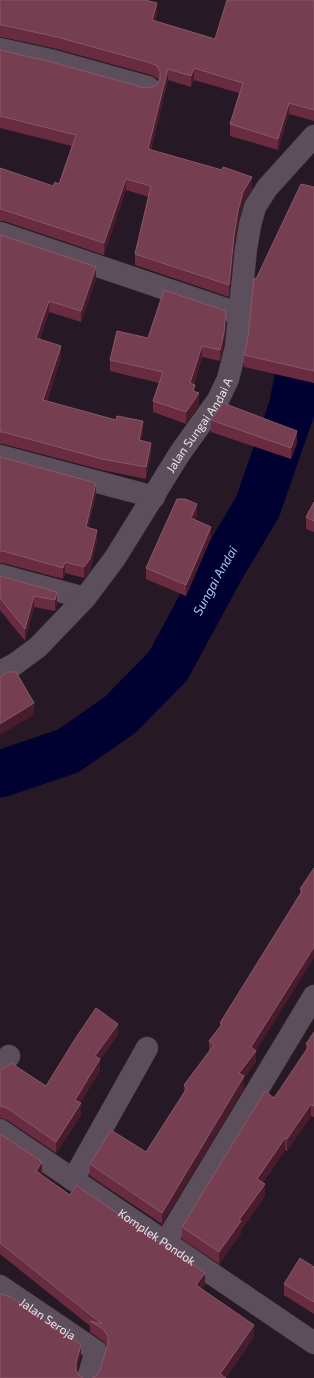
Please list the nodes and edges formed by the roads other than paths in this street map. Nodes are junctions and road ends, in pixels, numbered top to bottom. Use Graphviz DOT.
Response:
graph roads {
  1 [pos="0,50"];
  2 [pos="148,87"];
  3 [pos="314,136"];
  4 [pos="0,233"];
  5 [pos="240,314"];
  6 [pos="0,456"];
  7 [pos="154,497"];
  8 [pos="0,575"];
  9 [pos="85,598"];
  10 [pos="0,672"];
  11 [pos="314,996"];
  12 [pos="147,1048"];
  13 [pos="0,1130"];
  14 [pos="73,1180"];
  15 [pos="165,1243"];
  16 [pos="0,1286"];
  17 [pos="314,1343"];
  18 [pos="88,1378"];
  1 -- 2 [label="street"];
  3 -- 5 [label="street, Jalan Sungai Andai A"];
  4 -- 5 [label="street"];
  5 -- 7 [label="street, Jalan Sungai Andai A"];
  6 -- 7 [label="street"];
  7 -- 9 [label="street, Jalan Sungai Andai A"];
  8 -- 9 [label="street"];
  9 -- 10 [label="street, Jalan Sungai Andai A"];
  11 -- 15 [label="street"];
  12 -- 14 [label="street"];
  13 -- 14 [label="street, Komplek Pondok"];
  14 -- 15 [label="street, Komplek Pondok"];
  15 -- 17 [label="street, Komplek Pondok"];
  16 -- 18 [label="street, Jalan Seroja"];
}
